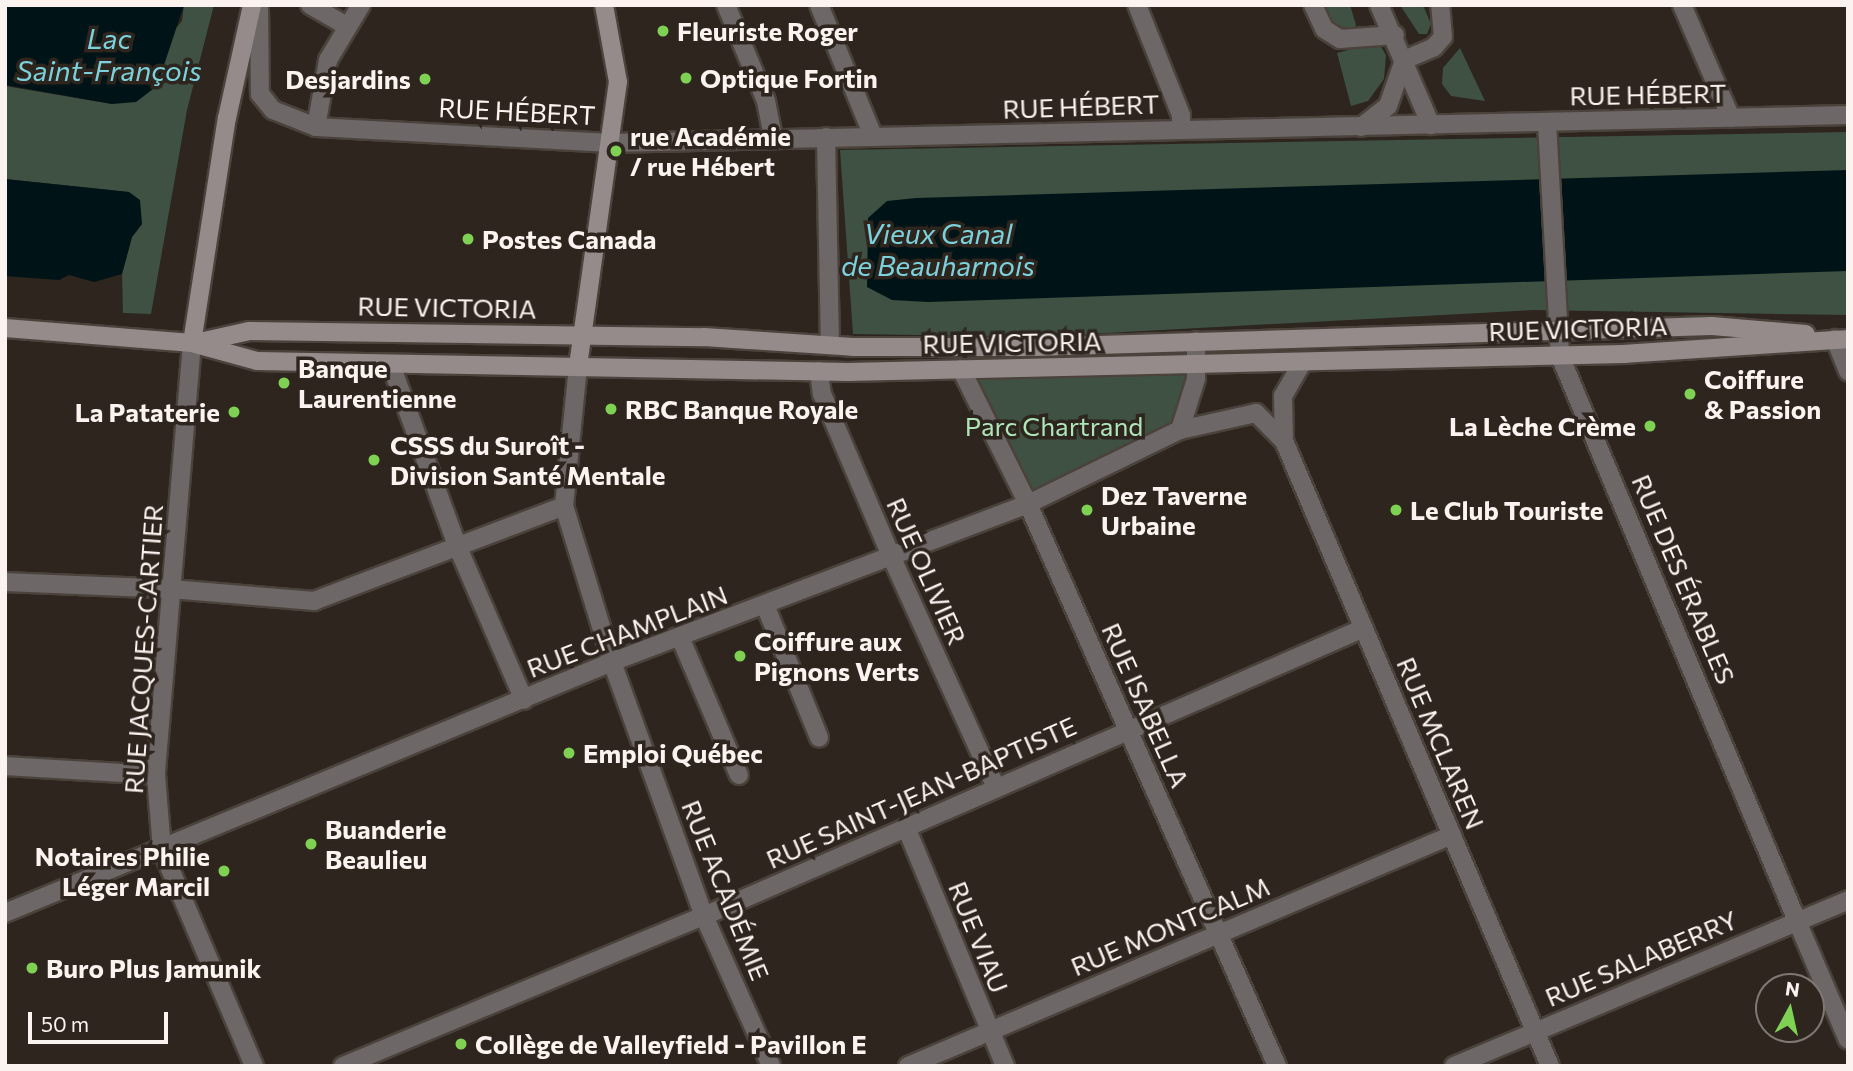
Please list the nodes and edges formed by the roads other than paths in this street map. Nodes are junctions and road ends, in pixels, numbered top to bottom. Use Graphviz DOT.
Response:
graph roads {
  1 [pos="252,5"];
  2 [pos="259,5"];
  3 [pos="310,5"];
  4 [pos="361,5"];
  5 [pos="604,5"];
  6 [pos="726,5"];
  7 [pos="819,5"];
  8 [pos="1137,5"];
  9 [pos="1313,5"];
  10 [pos="1379,5"];
  11 [pos="1440,5"];
  12 [pos="1682,5"];
  13 [pos="345,25"];
  14 [pos="1395,36"];
  15 [pos="1404,60"];
  16 [pos="1848,115"];
  17 [pos="1731,118"];
  18 [pos="1547,122"];
  19 [pos="1431,125"];
  20 [pos="316,127"];
  21 [pos="1362,127"];
  22 [pos="1181,129"];
  23 [pos="773,136"];
  24 [pos="873,136"];
  25 [pos="826,137"];
  26 [pos="611,143"];
  27 [pos="5,328"];
  28 [pos="1556,331"];
  29 [pos="581,335"];
  30 [pos="1841,339"];
  31 [pos="1196,341"];
  32 [pos="192,343"];
  33 [pos="830,345"];
  34 [pos="1560,356"];
  35 [pos="1302,363"];
  36 [pos="1197,364"];
  37 [pos="391,365"];
  38 [pos="578,366"];
  39 [pos="961,369"];
  40 [pos="819,371"];
  41 [pos="1848,371"];
  42 [pos="1180,430"];
  43 [pos="1284,441"];
  44 [pos="1028,504"];
  45 [pos="564,506"];
  46 [pos="456,543"];
  47 [pos="891,556"];
  48 [pos="5,582"];
  49 [pos="172,589"];
  50 [pos="765,605"];
  51 [pos="1364,628"];
  52 [pos="680,637"];
  53 [pos="612,662"];
  54 [pos="524,700"];
  55 [pos="1129,730"];
  56 [pos="819,737"];
  57 [pos="5,766"];
  58 [pos="156,775"];
  59 [pos="739,775"];
  60 [pos="996,788"];
  61 [pos="906,827"];
  62 [pos="1452,835"];
  63 [pos="162,850"];
  64 [pos="1848,900"];
  65 [pos="5,914"];
  66 [pos="704,916"];
  67 [pos="1797,921"];
  68 [pos="1219,934"];
  69 [pos="989,1031"];
  70 [pos="1535,1031"];
  71 [pos="1848,1040"];
  72 [pos="254,1066"];
  73 [pos="343,1066"];
  74 [pos="771,1066"];
  75 [pos="908,1066"];
  76 [pos="1005,1066"];
  77 [pos="1277,1066"];
  78 [pos="1454,1066"];
  79 [pos="1550,1066"];
  1 -- 32 [label="main road"];
  2 -- 20 [label="street, RUE HÉBERT"];
  3 -- 13 [label="street"];
  4 -- 13 [label="street"];
  5 -- 26 [label="main road"];
  6 -- 23 [label="street"];
  7 -- 24 [label="street"];
  8 -- 22 [label="street"];
  9 -- 14 [label="street"];
  10 -- 14 [label="street"];
  11 -- 15 [label="street"];
  12 -- 17 [label="street"];
  13 -- 20 [label="street"];
  14 -- 15 [label="street"];
  15 -- 19 [label="street"];
  15 -- 21 [label="street"];
  16 -- 17 [label="street, RUE HÉBERT"];
  17 -- 18 [label="street, RUE HÉBERT"];
  18 -- 19 [label="street, RUE HÉBERT"];
  18 -- 28 [label="street, RUE DES ÉRABLES"];
  19 -- 21 [label="street, RUE HÉBERT"];
  20 -- 26 [label="street, RUE HÉBERT"];
  21 -- 22 [label="street, RUE HÉBERT"];
  22 -- 24 [label="street, RUE HÉBERT"];
  23 -- 25 [label="street, RUE HÉBERT"];
  23 -- 26 [label="street, RUE HÉBERT"];
  24 -- 25 [label="street, RUE HÉBERT"];
  25 -- 33 [label="street"];
  26 -- 29 [label="main road"];
  27 -- 32 [label="main road, RUE VICTORIA"];
  28 -- 30 [label="main road, RUE VICTORIA"];
  28 -- 31 [label="main road, RUE VICTORIA"];
  28 -- 34 [label="street, RUE DES ÉRABLES"];
  29 -- 32 [label="main road, RUE VICTORIA"];
  29 -- 33 [label="main road, RUE VICTORIA"];
  29 -- 38 [label="main road"];
  30 -- 34 [label="main road, RUE VICTORIA"];
  30 -- 41 [label="street"];
  31 -- 33 [label="main road, RUE VICTORIA"];
  31 -- 36 [label="street"];
  32 -- 37 [label="main road, RUE VICTORIA"];
  32 -- 49 [label="street, RUE JACQUES-CARTIER"];
  34 -- 35 [label="main road, RUE VICTORIA"];
  34 -- 67 [label="street, RUE DES ÉRABLES"];
  35 -- 36 [label="main road, RUE VICTORIA"];
  35 -- 43 [label="street, RUE MCLAREN"];
  36 -- 39 [label="main road, RUE VICTORIA"];
  36 -- 42 [label="street"];
  37 -- 38 [label="main road, RUE VICTORIA"];
  37 -- 46 [label="street"];
  38 -- 40 [label="main road, RUE VICTORIA"];
  38 -- 45 [label="street, RUE ACADÉMIE"];
  39 -- 40 [label="main road, RUE VICTORIA"];
  39 -- 44 [label="street, RUE ISABELLA"];
  40 -- 47 [label="street, RUE OLIVIER"];
  42 -- 43 [label="street, RUE MCLAREN"];
  42 -- 44 [label="street, RUE CHAMPLAIN"];
  43 -- 51 [label="street, RUE MCLAREN"];
  44 -- 47 [label="street, RUE CHAMPLAIN"];
  44 -- 55 [label="street, RUE ISABELLA"];
  45 -- 46 [label="street"];
  45 -- 53 [label="street, RUE ACADÉMIE"];
  46 -- 49 [label="street"];
  46 -- 54 [label="street"];
  47 -- 50 [label="street, RUE CHAMPLAIN"];
  47 -- 60 [label="street, RUE OLIVIER"];
  48 -- 49 [label="street"];
  49 -- 58 [label="street, RUE JACQUES-CARTIER"];
  50 -- 52 [label="street, RUE CHAMPLAIN"];
  50 -- 56 [label="street"];
  51 -- 55 [label="street, RUE SAINT-JEAN-BAPTISTE"];
  51 -- 62 [label="street, RUE MCLAREN"];
  52 -- 53 [label="street, RUE CHAMPLAIN"];
  52 -- 59 [label="street"];
  53 -- 54 [label="street, RUE CHAMPLAIN"];
  53 -- 66 [label="street, RUE ACADÉMIE"];
  54 -- 63 [label="street, RUE CHAMPLAIN"];
  55 -- 60 [label="street, RUE SAINT-JEAN-BAPTISTE"];
  55 -- 68 [label="street, RUE ISABELLA"];
  57 -- 58 [label="street"];
  58 -- 63 [label="street, RUE JACQUES-CARTIER"];
  60 -- 61 [label="street, RUE SAINT-JEAN-BAPTISTE"];
  61 -- 66 [label="street, RUE SAINT-JEAN-BAPTISTE"];
  61 -- 69 [label="street, RUE VIAU"];
  62 -- 68 [label="street, RUE MONTCALM"];
  62 -- 70 [label="street, RUE MCLAREN"];
  63 -- 65 [label="street, RUE CHAMPLAIN"];
  63 -- 72 [label="street, RUE JACQUES-CARTIER"];
  64 -- 67 [label="street, RUE SALABERRY"];
  66 -- 73 [label="street, RUE SAINT-JEAN-BAPTISTE"];
  66 -- 74 [label="street, RUE ACADÉMIE"];
  67 -- 70 [label="street, RUE SALABERRY"];
  67 -- 71 [label="street, RUE DES ÉRABLES"];
  68 -- 69 [label="street, RUE MONTCALM"];
  68 -- 77 [label="street, RUE ISABELLA"];
  69 -- 75 [label="street, RUE MONTCALM"];
  69 -- 76 [label="street, RUE VIAU"];
  70 -- 78 [label="street, RUE SALABERRY"];
  70 -- 79 [label="street, RUE MCLAREN"];
}
